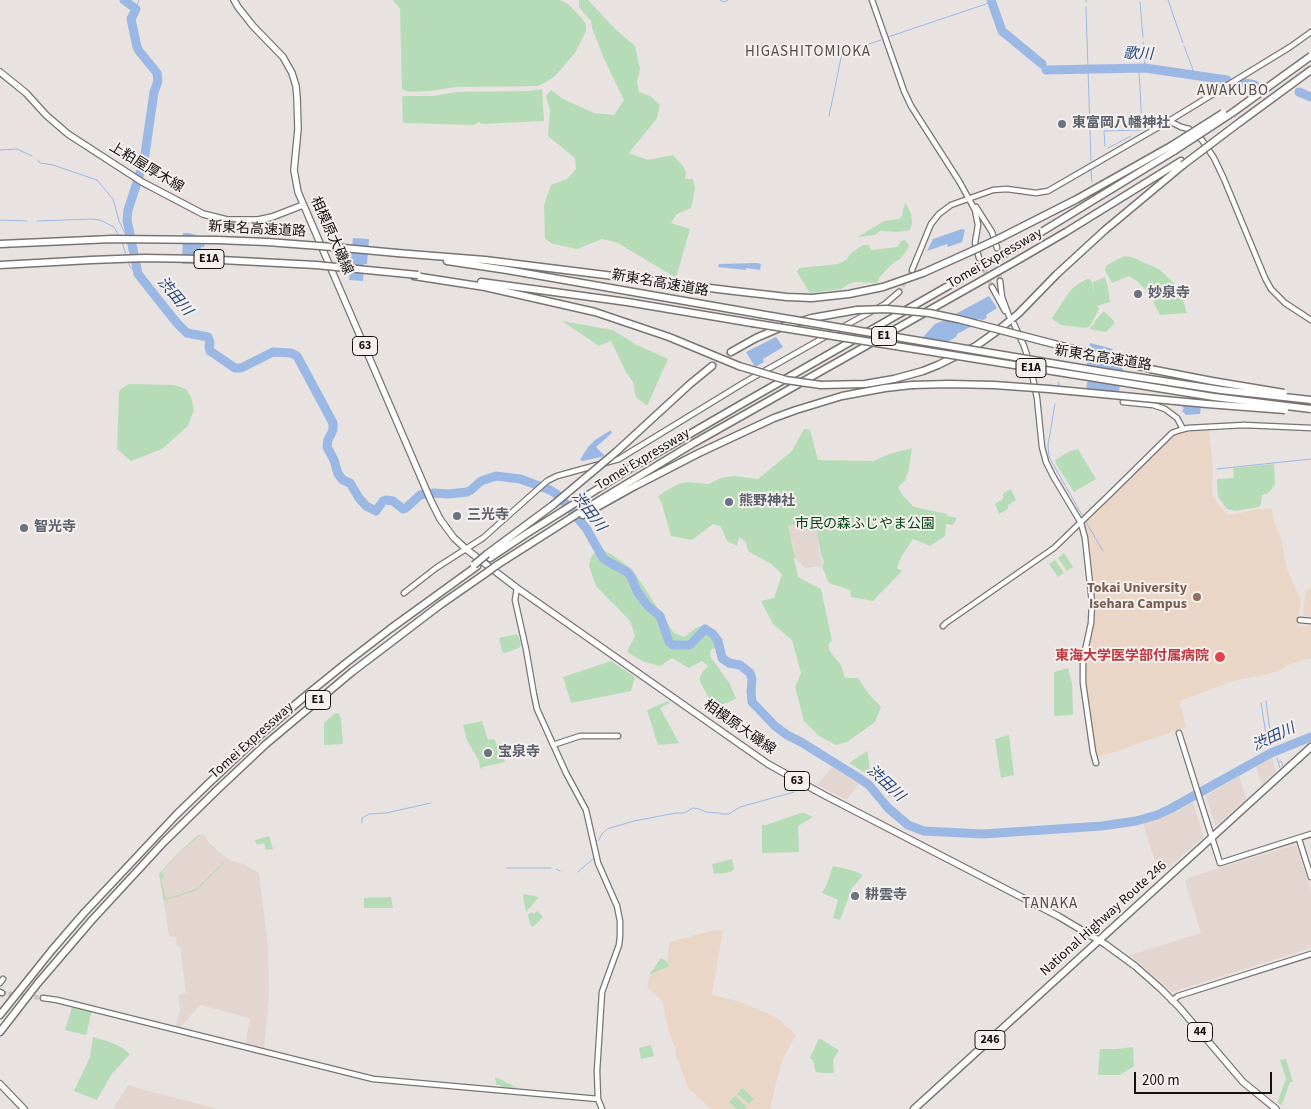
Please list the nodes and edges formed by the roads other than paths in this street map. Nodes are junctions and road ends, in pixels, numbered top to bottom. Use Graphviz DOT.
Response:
graph roads {
  1 [pos="234,0"];
  2 [pos="872,0"];
  3 [pos="1311,32"];
  4 [pos="1311,56"];
  5 [pos="1311,70"];
  6 [pos="0,72"];
  7 [pos="1169,121"];
  8 [pos="1172,149"];
  9 [pos="1182,163"];
  10 [pos="969,198"];
  11 [pos="303,205"];
  12 [pos="0,244"];
  13 [pos="997,248"];
  14 [pos="420,256"];
  15 [pos="979,258"];
  16 [pos="0,265"];
  17 [pos="912,270"];
  18 [pos="418,276"];
  19 [pos="1000,281"];
  20 [pos="992,287"];
  21 [pos="899,292"];
  22 [pos="1311,320"];
  23 [pos="1014,324"];
  24 [pos="731,352"];
  25 [pos="712,366"];
  26 [pos="1311,398"];
  27 [pos="1123,402"];
  28 [pos="1311,410"];
  29 [pos="1311,428"];
  30 [pos="1184,429"];
  31 [pos="586,510"];
  32 [pos="1081,523"];
  33 [pos="466,549"];
  34 [pos="488,556"];
  35 [pos="516,588"];
  36 [pos="404,593"];
  37 [pos="1300,620"];
  38 [pos="1311,621"];
  39 [pos="943,626"];
  40 [pos="1179,733"];
  41 [pos="618,736"];
  42 [pos="553,745"];
  43 [pos="1311,747"];
  44 [pos="1096,763"];
  45 [pos="1311,834"];
  46 [pos="1212,838"];
  47 [pos="1299,838"];
  48 [pos="1311,877"];
  49 [pos="1099,940"];
  50 [pos="1311,954"];
  51 [pos="44,998"];
  52 [pos="1172,1000"];
  53 [pos="0,1015"];
  54 [pos="0,1032"];
  55 [pos="0,1084"];
  56 [pos="598,1099"];
  57 [pos="24,1109"];
  58 [pos="602,1109"];
  59 [pos="914,1109"];
  60 [pos="1276,1109"];
  1 -- 11 [label="main road, 相模原大磯線 / 63"];
  2 -- 10 [label="street"];
  3 -- 7 [label="street"];
  4 -- 8 [label="highway, Tomei Expressway / E1, bridge"];
  5 -- 9 [label="highway, bridge"];
  6 -- 11 [label="main road, 上粕屋厚木線"];
  7 -- 10 [label="street"];
  7 -- 22 [label="street"];
  8 -- 14 [label="highway, bridge"];
  8 -- 34 [label="highway, Tomei Expressway / E1"];
  9 -- 18 [label="highway, bridge"];
  9 -- 31 [label="highway, Tomei Expressway / E1"];
  10 -- 13 [label="street"];
  10 -- 15 [label="street"];
  10 -- 17 [label="street"];
  11 -- 33 [label="main road, 相模原大磯線 / 63"];
  12 -- 14 [label="highway, 新東名高速道路 / E1A, bridge"];
  14 -- 26 [label="highway, 新東名高速道路 / E1A, bridge"];
  16 -- 18 [label="highway, 新東名高速道路 / E1A, bridge"];
  18 -- 28 [label="highway, 新東名高速道路 / E1A, bridge"];
  19 -- 20 [label="street"];
  21 -- 33 [label="street"];
  23 -- 32 [label="street"];
  24 -- 26 [label="highway, bridge"];
  25 -- 34 [label="highway, bridge"];
  27 -- 30 [label="street"];
  28 -- 31 [label="highway, bridge"];
  29 -- 30 [label="street"];
  30 -- 32 [label="street"];
  31 -- 54 [label="highway, Tomei Expressway / E1, bridge"];
  32 -- 39 [label="street"];
  32 -- 44 [label="street"];
  33 -- 35 [label="main road, 相模原大磯線 / 63"];
  33 -- 36 [label="street"];
  34 -- 53 [label="highway, Tomei Expressway / E1"];
  35 -- 42 [label="street"];
  35 -- 49 [label="main road, 相模原大磯線 / 63"];
  37 -- 38 [label="street"];
  40 -- 46 [label="street"];
  41 -- 42 [label="street"];
  42 -- 56 [label="street"];
  43 -- 46 [label="highway, National Highway Route 246 / 246"];
  45 -- 47 [label="street"];
  46 -- 47 [label="street"];
  46 -- 49 [label="highway, National Highway Route 246 / 246"];
  47 -- 48 [label="street"];
  49 -- 52 [label="main road, 44"];
  49 -- 59 [label="highway, National Highway Route 246 / 246"];
  50 -- 52 [label="street"];
  51 -- 56 [label="street"];
  52 -- 60 [label="main road, 44"];
  55 -- 57 [label="main road"];
  56 -- 58 [label="street"];
}
